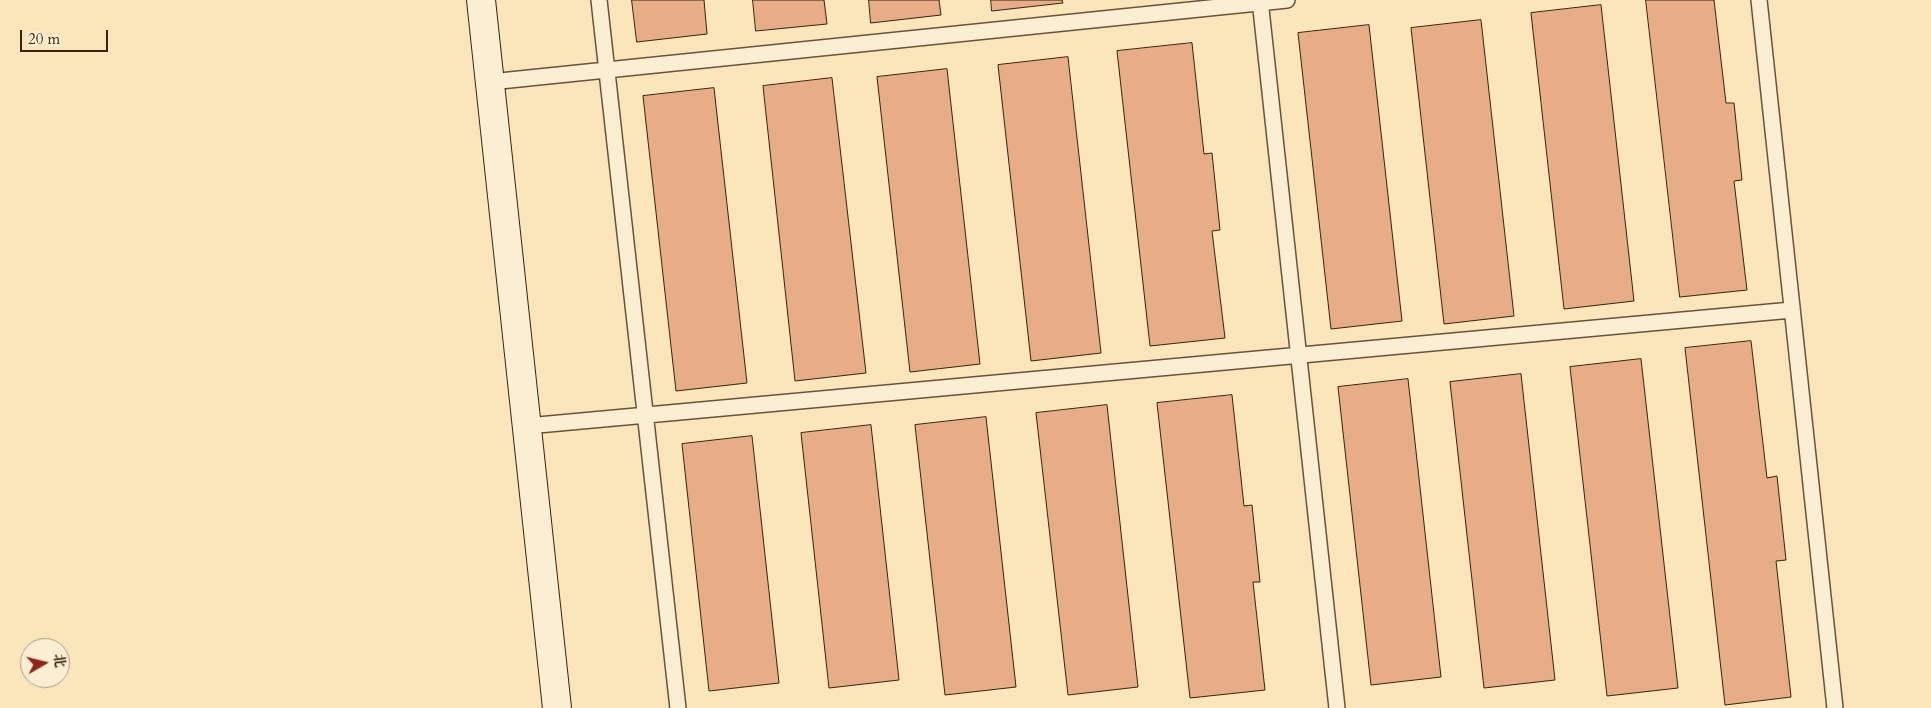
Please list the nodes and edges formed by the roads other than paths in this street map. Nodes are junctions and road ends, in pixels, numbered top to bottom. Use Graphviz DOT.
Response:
graph roads {
  1 [pos="482,0"];
  2 [pos="599,0"];
  3 [pos="1286,0"];
  4 [pos="1758,0"];
  5 [pos="1260,1"];
  6 [pos="606,70"];
  7 [pos="490,82"];
  8 [pos="1792,310"];
  9 [pos="1298,355"];
  10 [pos="645,416"];
  11 [pos="527,426"];
  12 [pos="556,708"];
  13 [pos="678,708"];
  14 [pos="1337,708"];
  15 [pos="1836,708"];
  1 -- 7 [label="street"];
  2 -- 6 [label="lane"];
  3 -- 5 [label="lane"];
  4 -- 8 [label="lane"];
  5 -- 6 [label="lane"];
  5 -- 9 [label="lane"];
  6 -- 7 [label="lane"];
  6 -- 10 [label="lane"];
  7 -- 11 [label="street"];
  8 -- 9 [label="lane"];
  8 -- 15 [label="lane"];
  9 -- 10 [label="lane"];
  9 -- 14 [label="lane"];
  10 -- 11 [label="lane"];
  10 -- 13 [label="lane"];
  11 -- 12 [label="street"];
}
